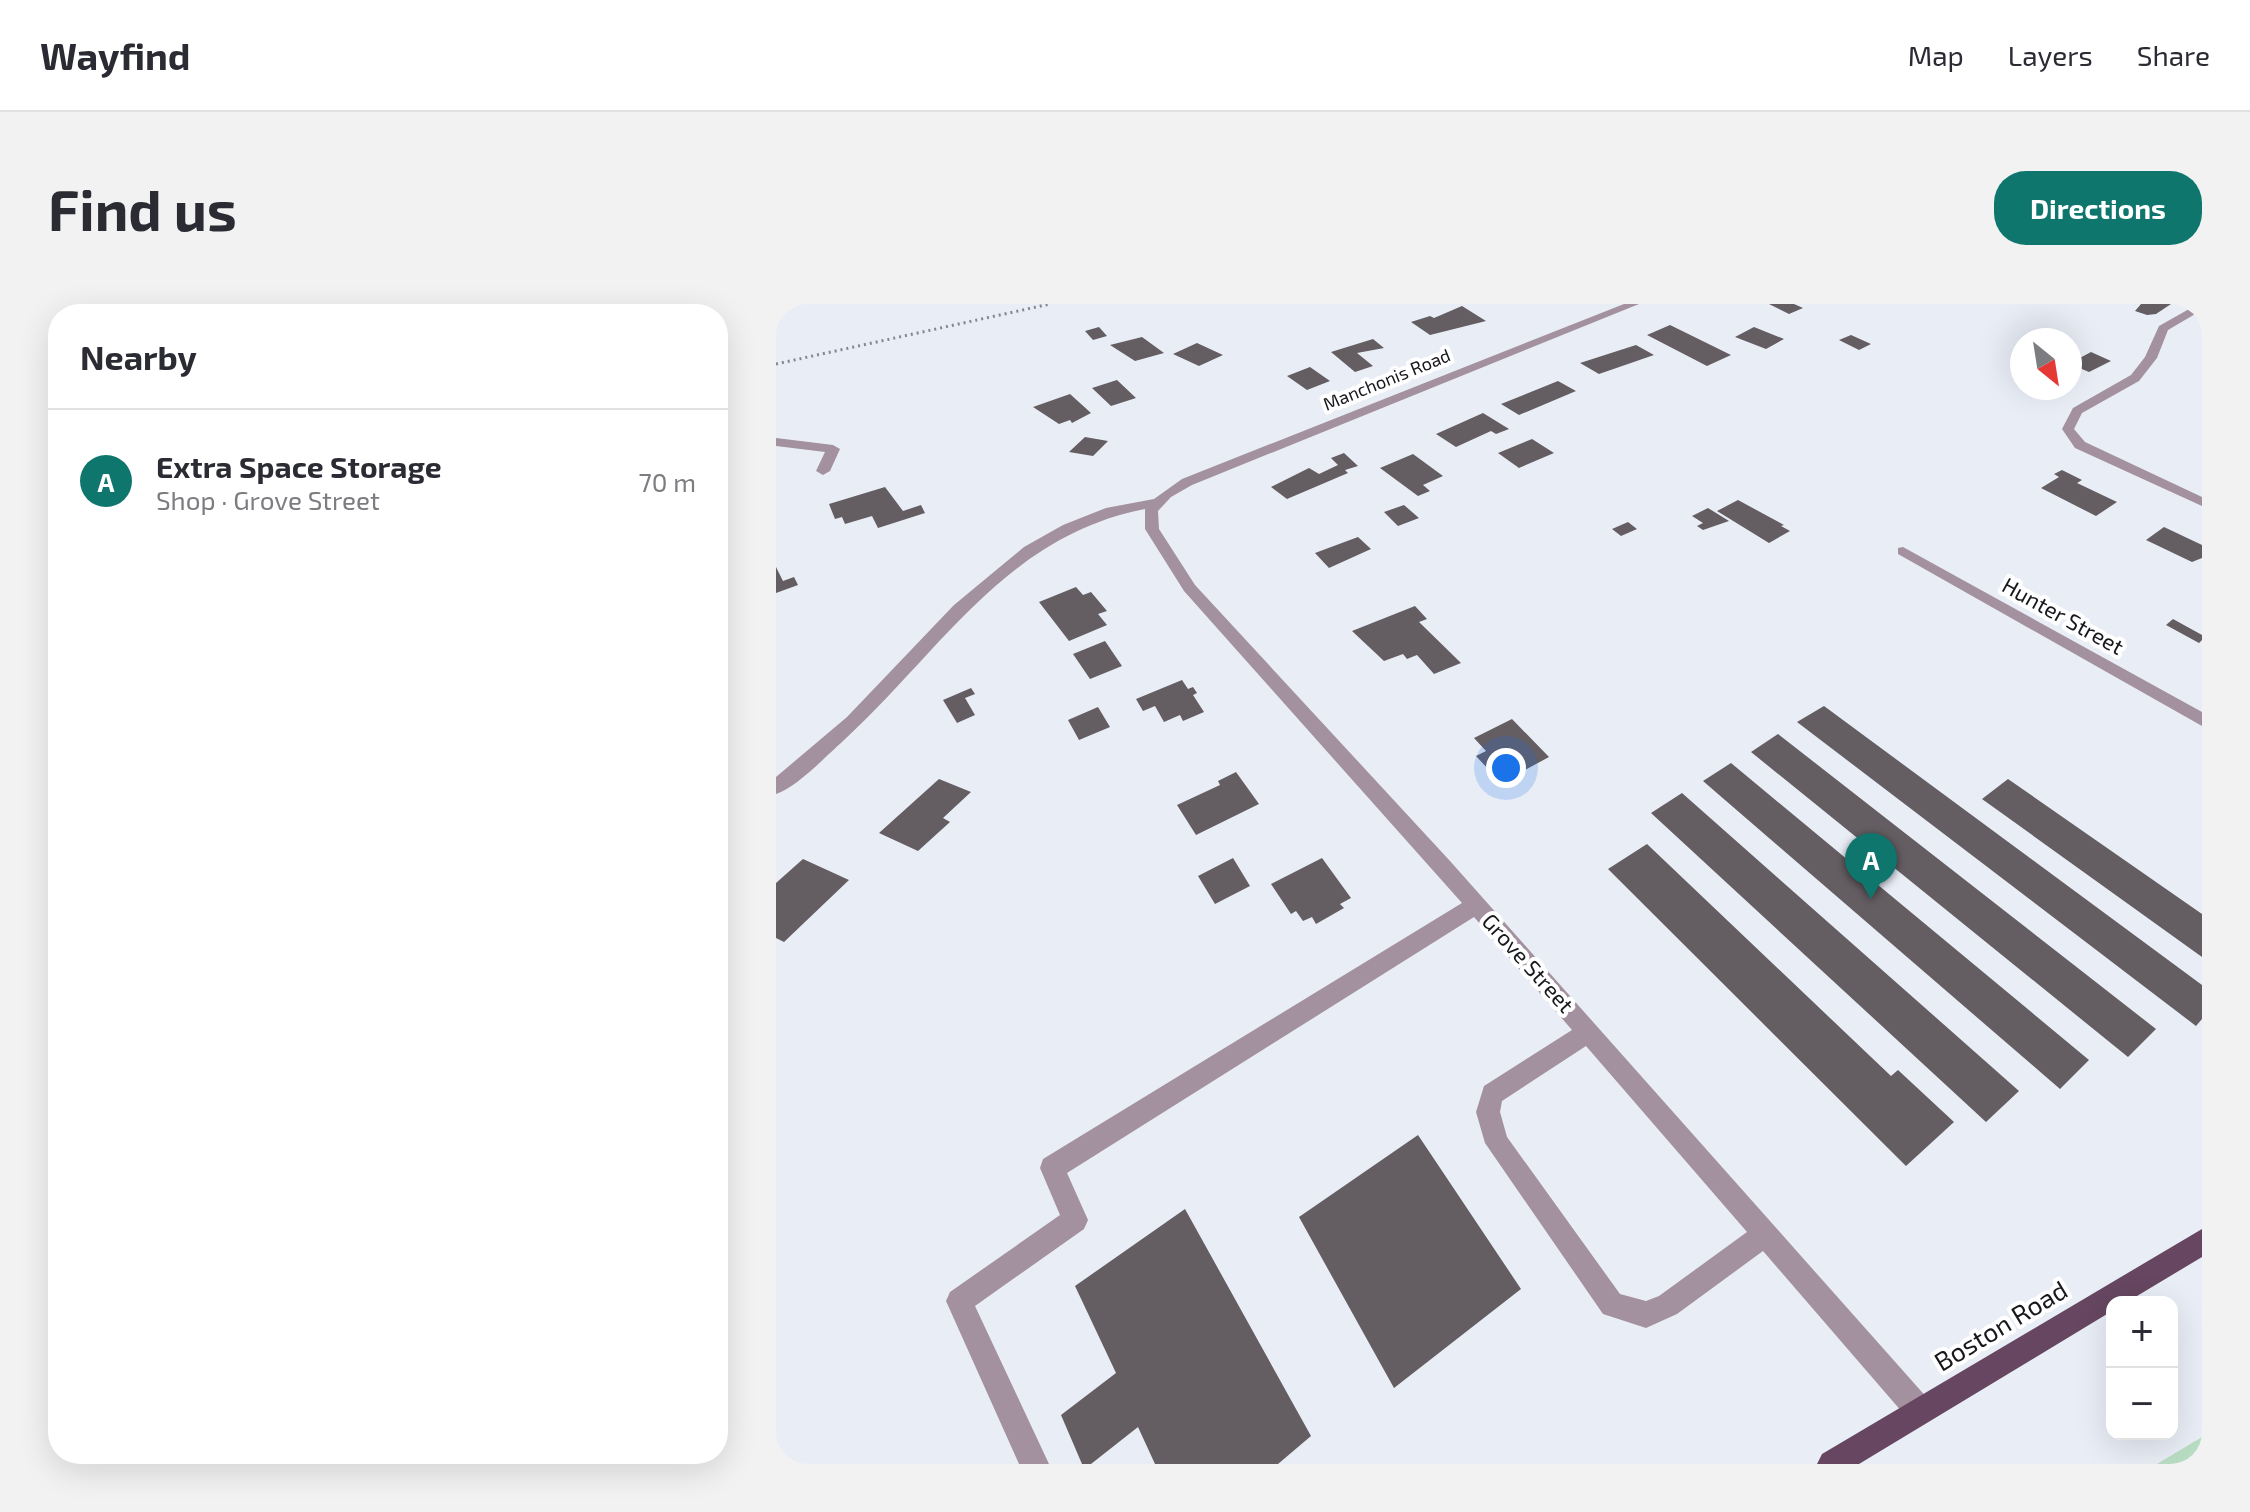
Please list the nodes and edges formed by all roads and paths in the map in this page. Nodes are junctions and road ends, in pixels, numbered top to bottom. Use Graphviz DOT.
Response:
graph roads {
  1 [pos="781,304"];
  2 [pos="1050,304"];
  3 [pos="1634,304"];
  4 [pos="2202,306"];
  5 [pos="776,323"];
  6 [pos="776,364"];
  7 [pos="776,442"];
  8 [pos="823,471"];
  9 [pos="2202,502"];
  10 [pos="1155,506"];
  11 [pos="1903,551"];
  12 [pos="2202,720"];
  13 [pos="776,787"];
  14 [pos="1476,905"];
  15 [pos="1589,1032"];
  16 [pos="1764,1235"];
  17 [pos="2202,1242"];
  18 [pos="1919,1410"];
  19 [pos="1034,1464"];
  20 [pos="1832,1464"];
  1 -- 5 [label="path"];
  2 -- 6 [label="path"];
  3 -- 10 [label="street, Manchonis Road"];
  4 -- 9 [label="street"];
  7 -- 8 [label="street"];
  10 -- 13 [label="street, Manchonis Road"];
  10 -- 14 [label="street, Grove Street"];
  11 -- 12 [label="street, Hunter Street"];
  14 -- 15 [label="street, Grove Street"];
  14 -- 19 [label="street"];
  15 -- 16 [label="street, Grove Street"];
  15 -- 16 [label="street"];
  16 -- 18 [label="street, Grove Street"];
  17 -- 18 [label="main road, Boston Road"];
  18 -- 20 [label="main road, Boston Road"];
}
